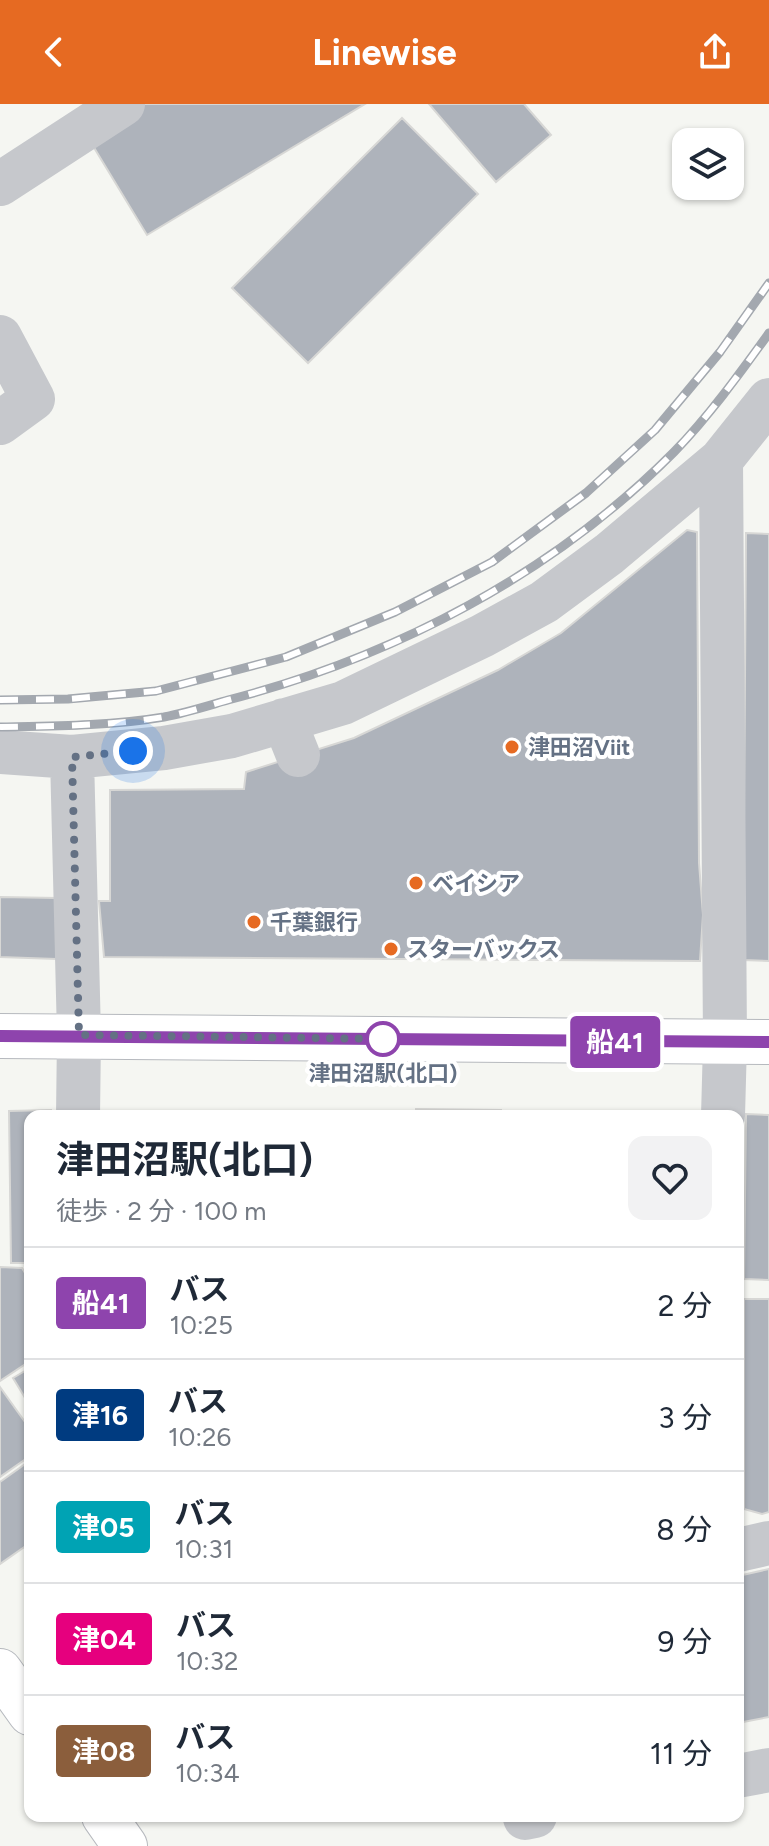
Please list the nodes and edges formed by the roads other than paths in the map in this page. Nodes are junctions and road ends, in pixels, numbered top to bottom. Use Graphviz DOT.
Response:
graph roads {
  1 [pos="123,104"];
  2 [pos="0,184"];
  3 [pos="0,337"];
  4 [pos="769,400"];
  5 [pos="0,423"];
  6 [pos="721,460"];
  7 [pos="0,752"];
  8 [pos="72,757"];
  9 [pos="79,1035"];
  10 [pos="0,1036"];
  11 [pos="769,1042"];
  12 [pos="725,1043"];
  13 [pos="78,1110"];
  14 [pos="723,1110"];
  15 [pos="769,1543"];
  16 [pos="744,1549"];
  17 [pos="769,1770"];
  18 [pos="744,1775"];
  19 [pos="108,1822"];
  20 [pos="125,1846"];
  1 -- 2 [label="street"];
  3 -- 5 [label="street"];
  4 -- 6 [label="street"];
  6 -- 8 [label="street"];
  6 -- 12 [label="street"];
  7 -- 8 [label="street"];
  8 -- 9 [label="street"];
  9 -- 10 [label="main road"];
  9 -- 12 [label="main road"];
  9 -- 13 [label="street"];
  11 -- 12 [label="main road"];
  12 -- 14 [label="street"];
  15 -- 16 [label="street"];
  17 -- 18 [label="street"];
  19 -- 20 [label="main road"];
}
